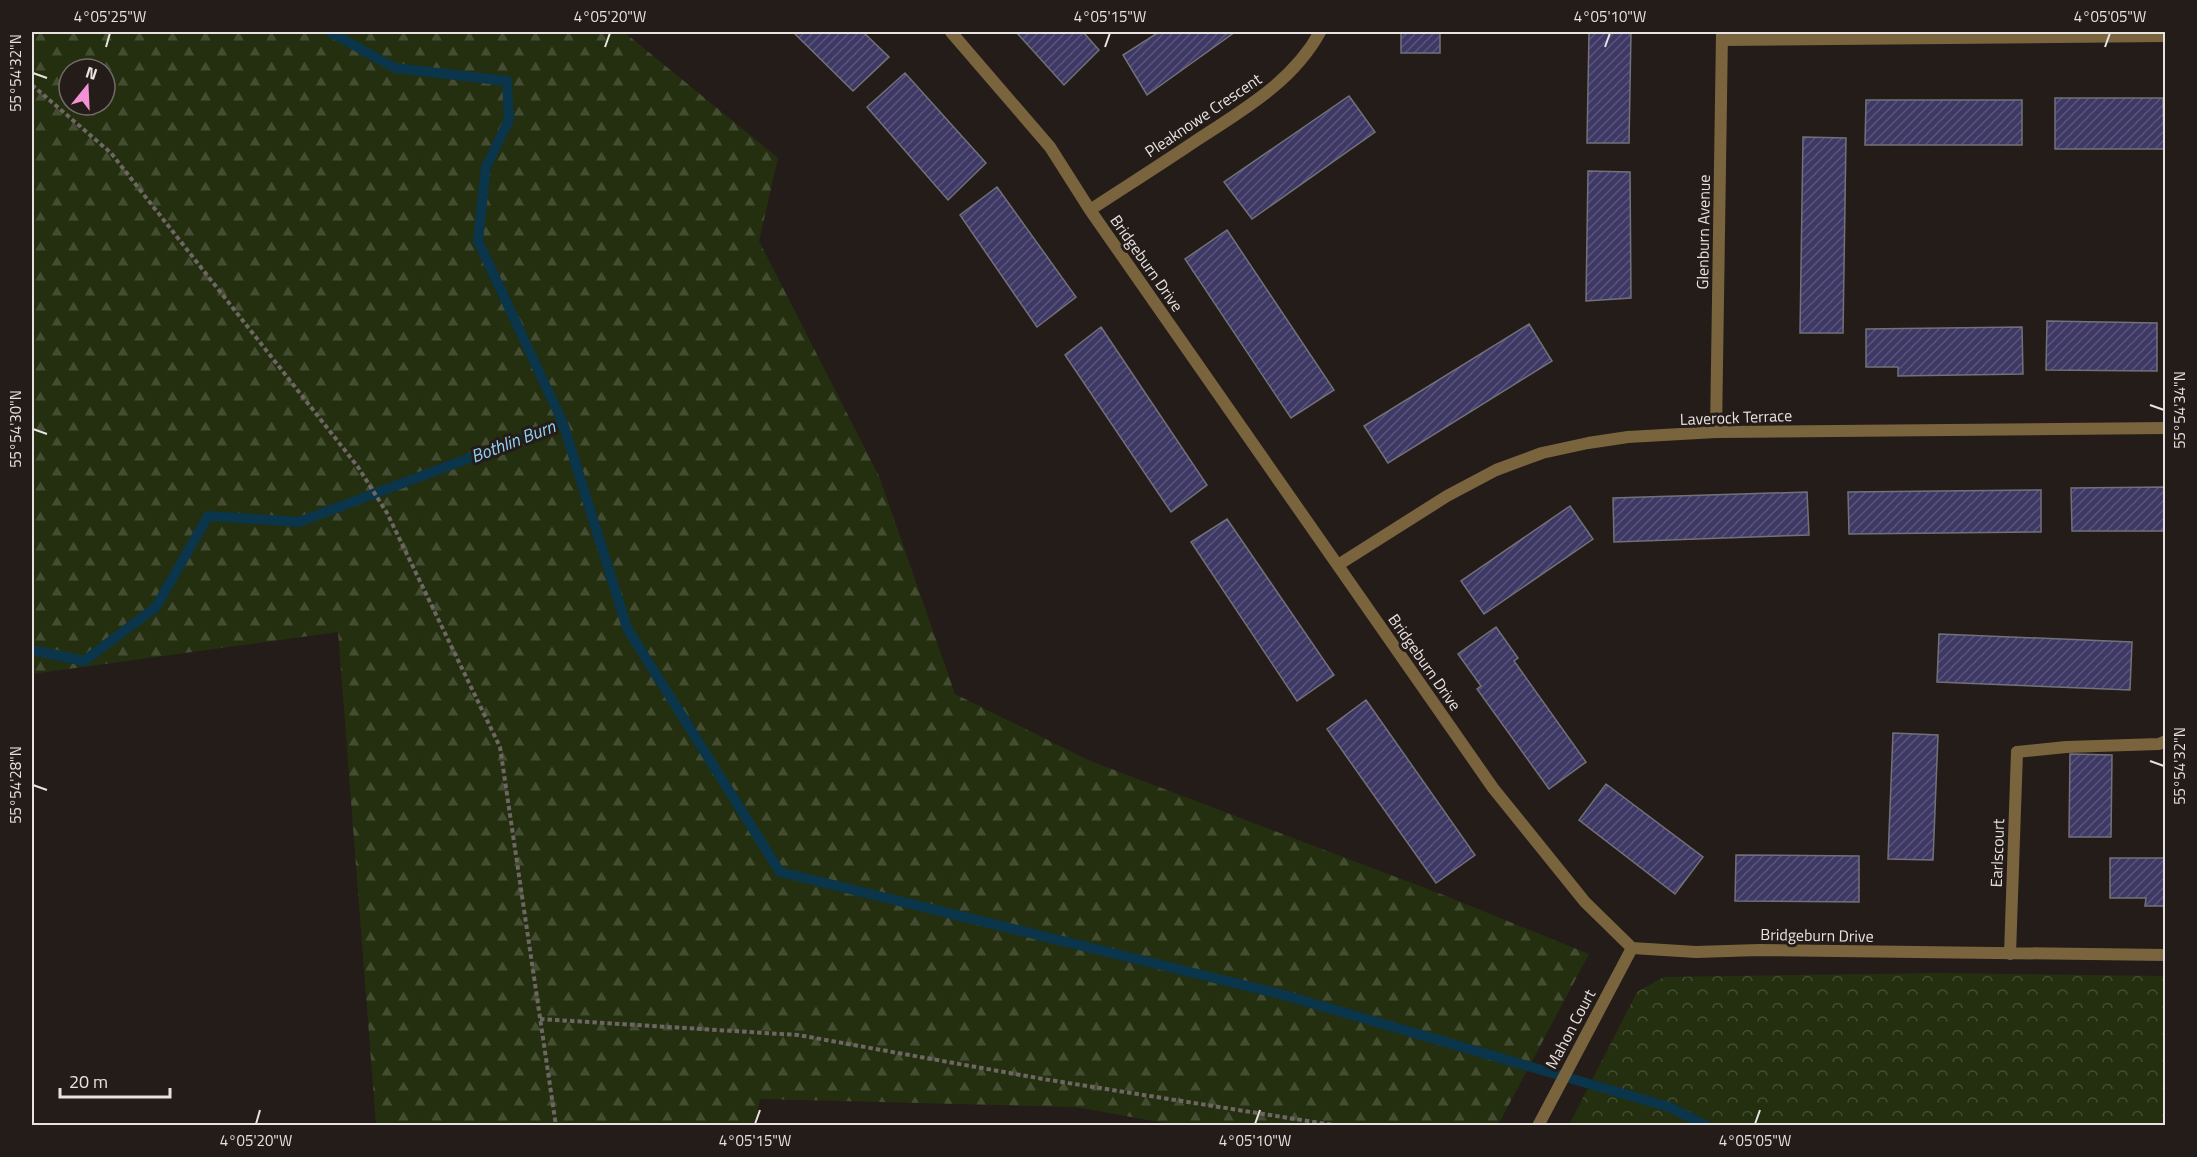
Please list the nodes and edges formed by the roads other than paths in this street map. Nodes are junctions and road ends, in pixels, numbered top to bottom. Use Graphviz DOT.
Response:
graph roads {
  1 [pos="951,32"];
  2 [pos="1320,32"];
  3 [pos="1722,36"];
  4 [pos="2166,36"];
  5 [pos="1090,210"];
  6 [pos="2166,428"];
  7 [pos="1716,432"];
  8 [pos="1338,565"];
  9 [pos="2166,741"];
  10 [pos="1632,948"];
  11 [pos="2010,954"];
  12 [pos="2166,955"];
  13 [pos="1540,1122"];
  1 -- 5 [label="street, Bridgeburn Drive"];
  2 -- 5 [label="street, Pleaknowe Crescent"];
  3 -- 4 [label="street"];
  3 -- 7 [label="street, Glenburn Avenue"];
  5 -- 8 [label="street, Bridgeburn Drive"];
  6 -- 7 [label="street, Laverock Terrace"];
  7 -- 8 [label="street, Laverock Terrace"];
  8 -- 10 [label="street, Bridgeburn Drive"];
  9 -- 11 [label="street, Earlscourt"];
  10 -- 11 [label="street, Bridgeburn Drive"];
  10 -- 13 [label="street, Mahon Court"];
  11 -- 12 [label="street, Bridgeburn Drive"];
}
